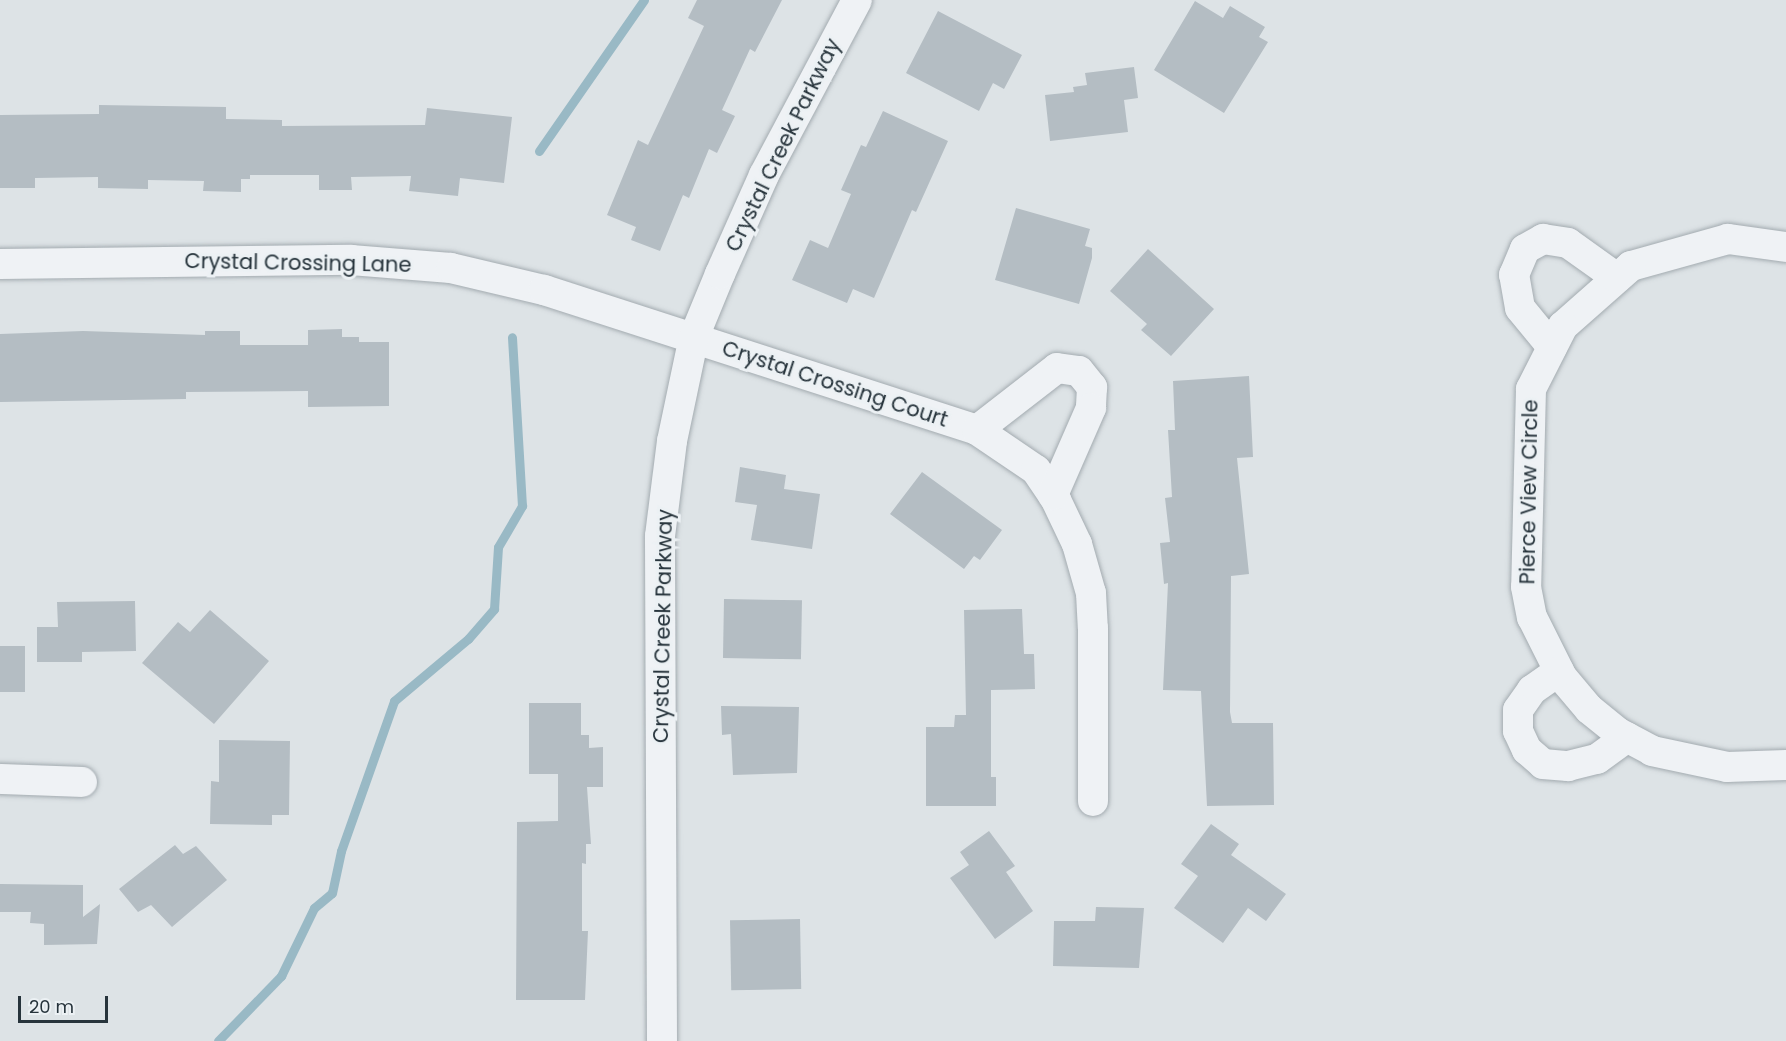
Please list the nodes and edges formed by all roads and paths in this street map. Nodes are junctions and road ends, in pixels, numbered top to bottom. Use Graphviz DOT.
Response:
graph roads {
  1 [pos="857,0"];
  2 [pos="1786,247"];
  3 [pos="0,264"];
  4 [pos="1617,278"];
  5 [pos="694,337"];
  6 [pos="1552,347"];
  7 [pos="977,430"];
  8 [pos="1053,495"];
  9 [pos="1559,671"];
  10 [pos="1627,737"];
  11 [pos="1786,765"];
  12 [pos="0,779"];
  13 [pos="82,782"];
  14 [pos="1093,801"];
  15 [pos="662,1041"];
  1 -- 5 [label="street, Crystal Creek Parkway"];
  2 -- 4 [label="street, Pierce View Circle"];
  3 -- 5 [label="street, Crystal Crossing Lane"];
  4 -- 6 [label="street, Pierce View Circle"];
  4 -- 6 [label="street"];
  5 -- 7 [label="street, Crystal Crossing Court"];
  5 -- 15 [label="street, Crystal Creek Parkway"];
  6 -- 9 [label="street, Pierce View Circle"];
  7 -- 8 [label="street, Crystal Crossing Court"];
  7 -- 8 [label="street, Crystal Crossing Court"];
  8 -- 14 [label="street, Crystal Crossing Court"];
  9 -- 10 [label="street, Pierce View Circle"];
  9 -- 10 [label="street"];
  10 -- 11 [label="street, Pierce View Circle"];
  12 -- 13 [label="street"];
}
